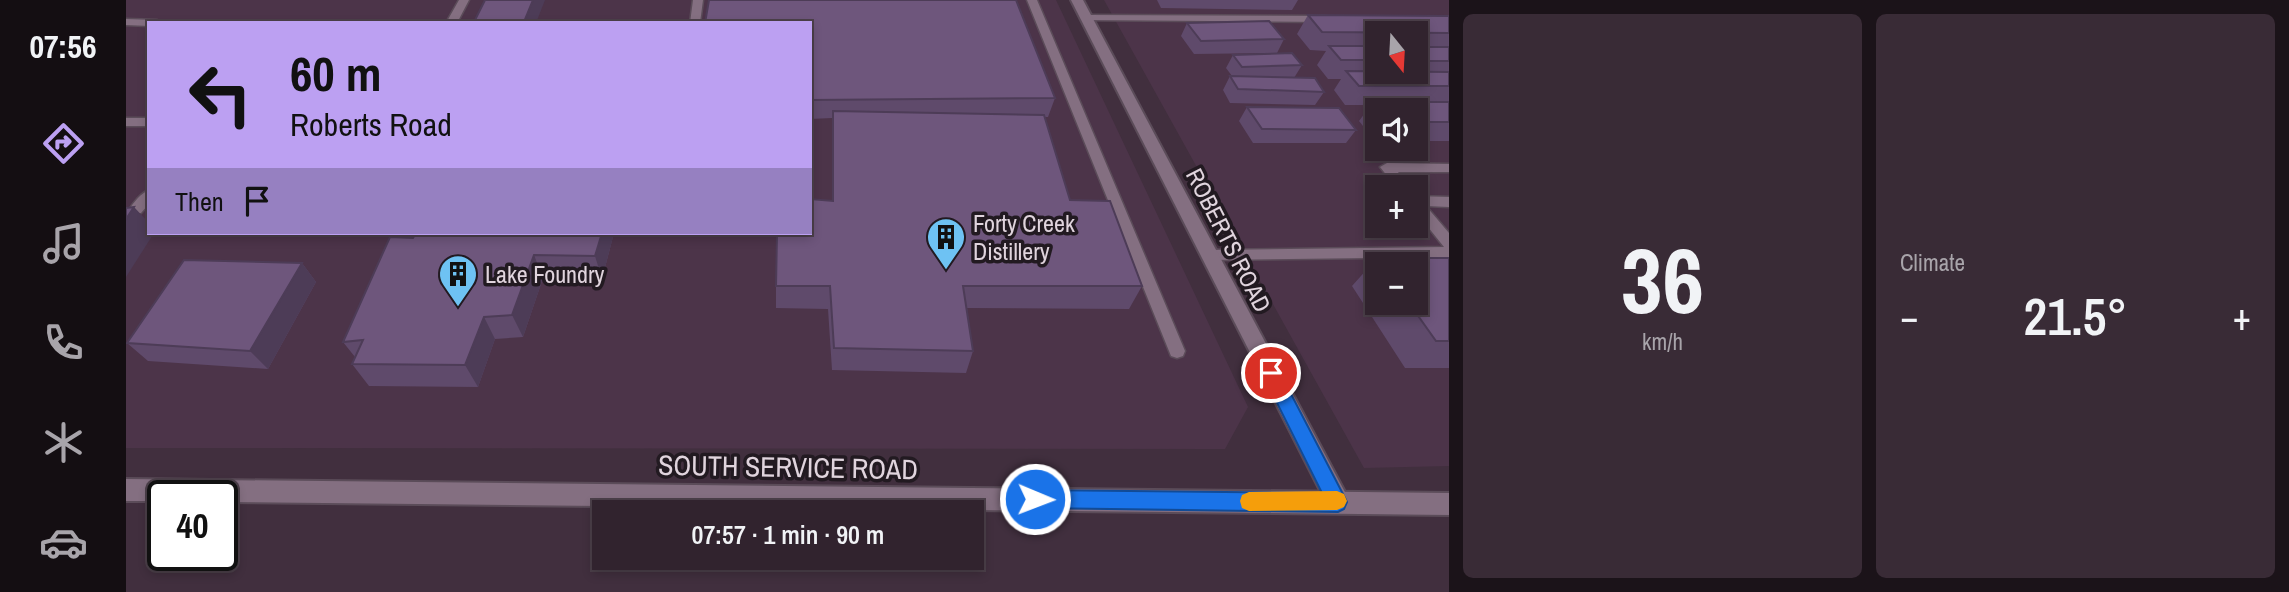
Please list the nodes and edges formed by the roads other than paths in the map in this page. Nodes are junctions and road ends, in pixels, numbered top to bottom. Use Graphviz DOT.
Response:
graph roads {
  1 [pos="464,0"];
  2 [pos="698,0"];
  3 [pos="1032,0"];
  4 [pos="1077,0"];
  5 [pos="1087,18"];
  6 [pos="1336,19"];
  7 [pos="452,21"];
  8 [pos="695,21"];
  9 [pos="126,22"];
  10 [pos="147,23"];
  11 [pos="126,122"];
  12 [pos="147,122"];
  13 [pos="1449,168"];
  14 [pos="1393,175"];
  15 [pos="147,197"];
  16 [pos="1449,201"];
  17 [pos="1428,202"];
  18 [pos="136,210"];
  19 [pos="1428,217"];
  20 [pos="1449,243"];
  21 [pos="1449,252"];
  22 [pos="1210,255"];
  23 [pos="1177,351"];
  24 [pos="126,490"];
  25 [pos="1338,502"];
  26 [pos="1449,504"];
  1 -- 7 [label="lane"];
  2 -- 8 [label="lane"];
  3 -- 23 [label="lane"];
  4 -- 5 [label="street, ROBERTS ROAD"];
  5 -- 6 [label="lane"];
  5 -- 22 [label="street, ROBERTS ROAD"];
  9 -- 10 [label="lane"];
  11 -- 12 [label="lane"];
  13 -- 14 [label="lane"];
  15 -- 18 [label="lane"];
  16 -- 17 [label="lane"];
  19 -- 20 [label="lane"];
  21 -- 22 [label="lane"];
  22 -- 25 [label="street, ROBERTS ROAD"];
  24 -- 25 [label="street, SOUTH SERVICE ROAD"];
  25 -- 26 [label="street, SOUTH SERVICE ROAD"];
}
